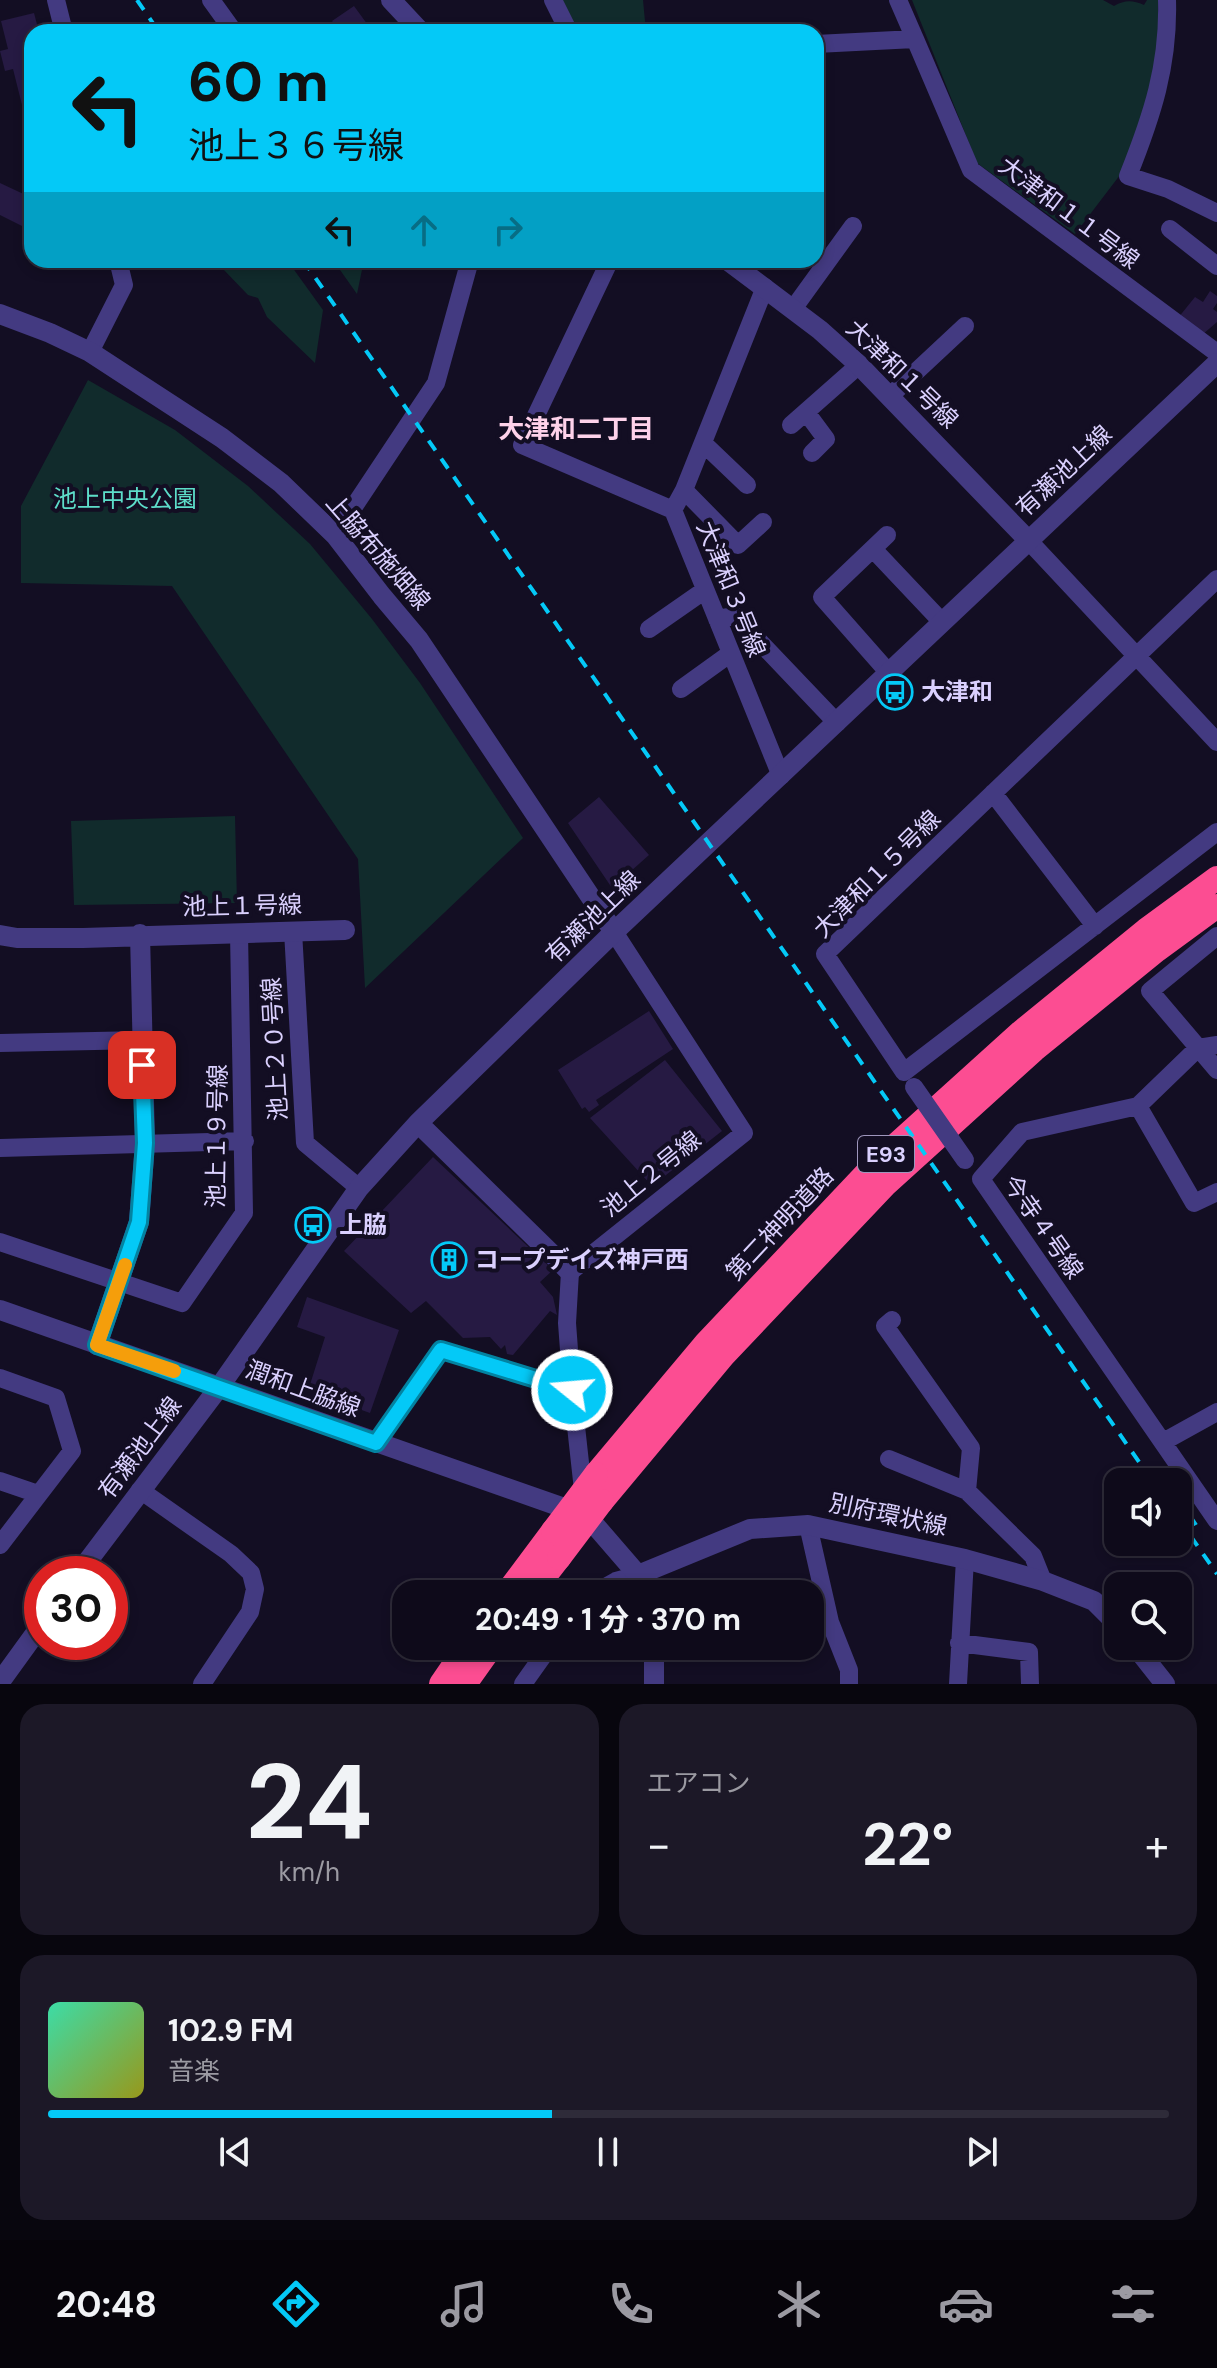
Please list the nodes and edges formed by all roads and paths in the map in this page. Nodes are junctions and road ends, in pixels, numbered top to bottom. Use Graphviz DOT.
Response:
graph roads {
  1 [pos="56,0"];
  2 [pos="211,0"];
  3 [pos="391,0"];
  4 [pos="553,0"];
  5 [pos="898,0"];
  6 [pos="1167,0"];
  7 [pos="62,24"];
  8 [pos="228,24"];
  9 [pos="414,24"];
  10 [pos="565,24"];
  11 [pos="915,39"];
  12 [pos="824,44"];
  13 [pos="1217,213"];
  14 [pos="853,226"];
  15 [pos="1170,229"];
  16 [pos="824,266"];
  17 [pos="1217,266"];
  18 [pos="120,268"];
  19 [pos="468,268"];
  20 [pos="606,268"];
  21 [pos="738,268"];
  22 [pos="823,268"];
  23 [pos="765,287"];
  24 [pos="793,309"];
  25 [pos="0,314"];
  26 [pos="965,326"];
  27 [pos="90,352"];
  28 [pos="1217,353"];
  29 [pos="1217,363"];
  30 [pos="859,365"];
  31 [pos="890,396"];
  32 [pos="806,412"];
  33 [pos="791,425"];
  34 [pos="703,443"];
  35 [pos="812,453"];
  36 [pos="747,485"];
  37 [pos="684,490"];
  38 [pos="673,510"];
  39 [pos="763,522"];
  40 [pos="335,535"];
  41 [pos="887,535"];
  42 [pos="1028,540"];
  43 [pos="873,549"];
  44 [pos="1217,579"];
  45 [pos="705,590"];
  46 [pos="717,619"];
  47 [pos="942,622"];
  48 [pos="649,629"];
  49 [pos="731,653"];
  50 [pos="1135,656"];
  51 [pos="889,673"];
  52 [pos="681,689"];
  53 [pos="837,723"];
  54 [pos="1217,742"];
  55 [pos="781,776"];
  56 [pos="993,793"];
  57 [pos="1217,832"];
  58 [pos="1217,878"];
  59 [pos="1217,906"];
  60 [pos="1095,926"];
  61 [pos="345,930"];
  62 [pos="293,931"];
  63 [pos="614,932"];
  64 [pos="239,933"];
  65 [pos="140,934"];
  66 [pos="0,935"];
  67 [pos="1217,936"];
  68 [pos="142,1040"];
  69 [pos="0,1043"];
  70 [pos="1208,1047"];
  71 [pos="1217,1070"];
  72 [pos="909,1080"];
  73 [pos="1138,1106"];
  74 [pos="418,1123"];
  75 [pos="245,1141"];
  76 [pos="145,1143"];
  77 [pos="0,1148"];
  78 [pos="981,1179"];
  79 [pos="359,1188"];
  80 [pos="1217,1192"];
  81 [pos="0,1242"];
  82 [pos="570,1272"];
  83 [pos="120,1282"];
  84 [pos="0,1310"];
  85 [pos="892,1320"];
  86 [pos="97,1345"];
  87 [pos="0,1378"];
  88 [pos="220,1386"];
  89 [pos="572,1390"];
  90 [pos="1217,1412"];
  91 [pos="1163,1442"];
  92 [pos="376,1443"];
  93 [pos="889,1459"];
  94 [pos="0,1481"];
  95 [pos="140,1490"];
  96 [pos="967,1491"];
  97 [pos="38,1494"];
  98 [pos="594,1508"];
  99 [pos="1217,1521"];
  100 [pos="808,1525"];
  101 [pos="0,1545"];
  102 [pos="91,1556"];
  103 [pos="965,1559"];
  104 [pos="516,1580"];
  105 [pos="542,1580"];
  106 [pos="638,1580"];
  107 [pos="651,1580"];
  108 [pos="1043,1581"];
  109 [pos="1104,1611"];
  110 [pos="959,1643"];
  111 [pos="24,1649"];
  112 [pos="457,1660"];
  113 [pos="482,1660"];
  114 [pos="540,1660"];
  115 [pos="654,1660"];
  116 [pos="1146,1660"];
  117 [pos="0,1682"];
  118 [pos="202,1684"];
  119 [pos="441,1684"];
  120 [pos="465,1684"];
  121 [pos="523,1684"];
  122 [pos="654,1684"];
  123 [pos="849,1684"];
  124 [pos="958,1684"];
  125 [pos="1030,1684"];
  126 [pos="1165,1684"];
  1 -- 7 [label="street"];
  2 -- 8 [label="street"];
  3 -- 9 [label="street"];
  4 -- 10 [label="street"];
  5 -- 11 [label="street, 大津和１１号線"];
  6 -- 13 [label="street"];
  11 -- 12 [label="street"];
  11 -- 28 [label="street, 大津和１１号線"];
  14 -- 16 [label="street"];
  15 -- 17 [label="street"];
  18 -- 27 [label="street"];
  19 -- 40 [label="street"];
  20 -- 38 [label="street"];
  21 -- 23 [label="street, 大津和１号線"];
  22 -- 24 [label="street"];
  23 -- 24 [label="street, 大津和１号線"];
  23 -- 34 [label="street, 大津和３号線"];
  24 -- 30 [label="street, 大津和１号線"];
  25 -- 27 [label="street, 上脇布施畑線"];
  26 -- 31 [label="street"];
  27 -- 40 [label="street, 上脇布施畑線"];
  29 -- 42 [label="street, 有瀬池上線"];
  30 -- 31 [label="street, 大津和１号線"];
  30 -- 32 [label="street"];
  31 -- 42 [label="street, 大津和１号線"];
  32 -- 33 [label="street"];
  32 -- 35 [label="street"];
  34 -- 36 [label="street"];
  34 -- 37 [label="street, 大津和３号線"];
  37 -- 38 [label="street, 大津和３号線"];
  37 -- 39 [label="street"];
  38 -- 45 [label="street, 大津和３号線"];
  40 -- 63 [label="street, 上脇布施畑線"];
  41 -- 43 [label="street"];
  42 -- 47 [label="street, 有瀬池上線"];
  42 -- 50 [label="street"];
  43 -- 47 [label="street"];
  43 -- 51 [label="street"];
  44 -- 50 [label="street, 大津和１５号線"];
  45 -- 46 [label="street, 大津和３号線"];
  45 -- 48 [label="street"];
  46 -- 49 [label="street, 大津和３号線"];
  46 -- 53 [label="street"];
  47 -- 51 [label="street, 有瀬池上線"];
  49 -- 52 [label="street"];
  49 -- 55 [label="street, 大津和３号線"];
  50 -- 54 [label="street"];
  50 -- 56 [label="street, 大津和１５号線"];
  51 -- 53 [label="street, 有瀬池上線"];
  53 -- 55 [label="street, 有瀬池上線"];
  55 -- 63 [label="street, 有瀬池上線"];
  56 -- 60 [label="street"];
  56 -- 72 [label="street, 大津和１５号線"];
  57 -- 60 [label="street"];
  58 -- 104 [label="highway, 第二神明道路 / E93, bridge"];
  59 -- 98 [label="highway, 第二神明道路 / E93"];
  60 -- 72 [label="street"];
  61 -- 62 [label="street, 池上１号線"];
  62 -- 64 [label="street, 池上１号線"];
  62 -- 79 [label="street, 池上２０号線"];
  63 -- 74 [label="street, 有瀬池上線"];
  63 -- 82 [label="street, 池上２号線"];
  64 -- 65 [label="street, 池上１号線"];
  64 -- 75 [label="street, 池上１９号線"];
  65 -- 66 [label="street, 池上１号線"];
  65 -- 68 [label="street"];
  67 -- 70 [label="street"];
  68 -- 69 [label="street"];
  68 -- 76 [label="street"];
  70 -- 71 [label="street"];
  70 -- 73 [label="street"];
  72 -- 78 [label="street, bridge"];
  73 -- 78 [label="street, 今寺４号線"];
  73 -- 80 [label="street"];
  74 -- 79 [label="street, 有瀬池上線"];
  74 -- 82 [label="street"];
  75 -- 76 [label="street"];
  75 -- 83 [label="street, 池上１９号線"];
  76 -- 77 [label="street"];
  76 -- 83 [label="street"];
  78 -- 91 [label="street, 今寺４号線"];
  79 -- 88 [label="street, 有瀬池上線"];
  81 -- 83 [label="street"];
  82 -- 89 [label="street"];
  83 -- 86 [label="street"];
  84 -- 86 [label="street, 潤和上脇線"];
  85 -- 96 [label="street"];
  86 -- 88 [label="street, 潤和上脇線"];
  87 -- 97 [label="street"];
  88 -- 92 [label="street, 潤和上脇線"];
  88 -- 95 [label="street, 有瀬池上線"];
  89 -- 92 [label="street"];
  89 -- 98 [label="street"];
  90 -- 91 [label="street"];
  91 -- 99 [label="street, 今寺４号線"];
  92 -- 98 [label="street, 潤和上脇線"];
  93 -- 96 [label="street"];
  94 -- 97 [label="street"];
  95 -- 102 [label="street, 有瀬池上線"];
  95 -- 118 [label="street"];
  96 -- 108 [label="street"];
  97 -- 101 [label="street"];
  98 -- 105 [label="highway, 第二神明道路 / E93, bridge"];
  98 -- 106 [label="street"];
  100 -- 103 [label="street, 別府環状線"];
  100 -- 107 [label="street, 別府環状線"];
  100 -- 123 [label="street"];
  103 -- 108 [label="street, 別府環状線"];
  103 -- 110 [label="street"];
  108 -- 109 [label="street, 別府環状線"];
  110 -- 124 [label="street"];
  110 -- 125 [label="street"];
  111 -- 117 [label="street"];
  112 -- 119 [label="highway"];
  113 -- 120 [label="highway"];
  114 -- 121 [label="street"];
  115 -- 122 [label="street"];
  116 -- 126 [label="street"];
}
